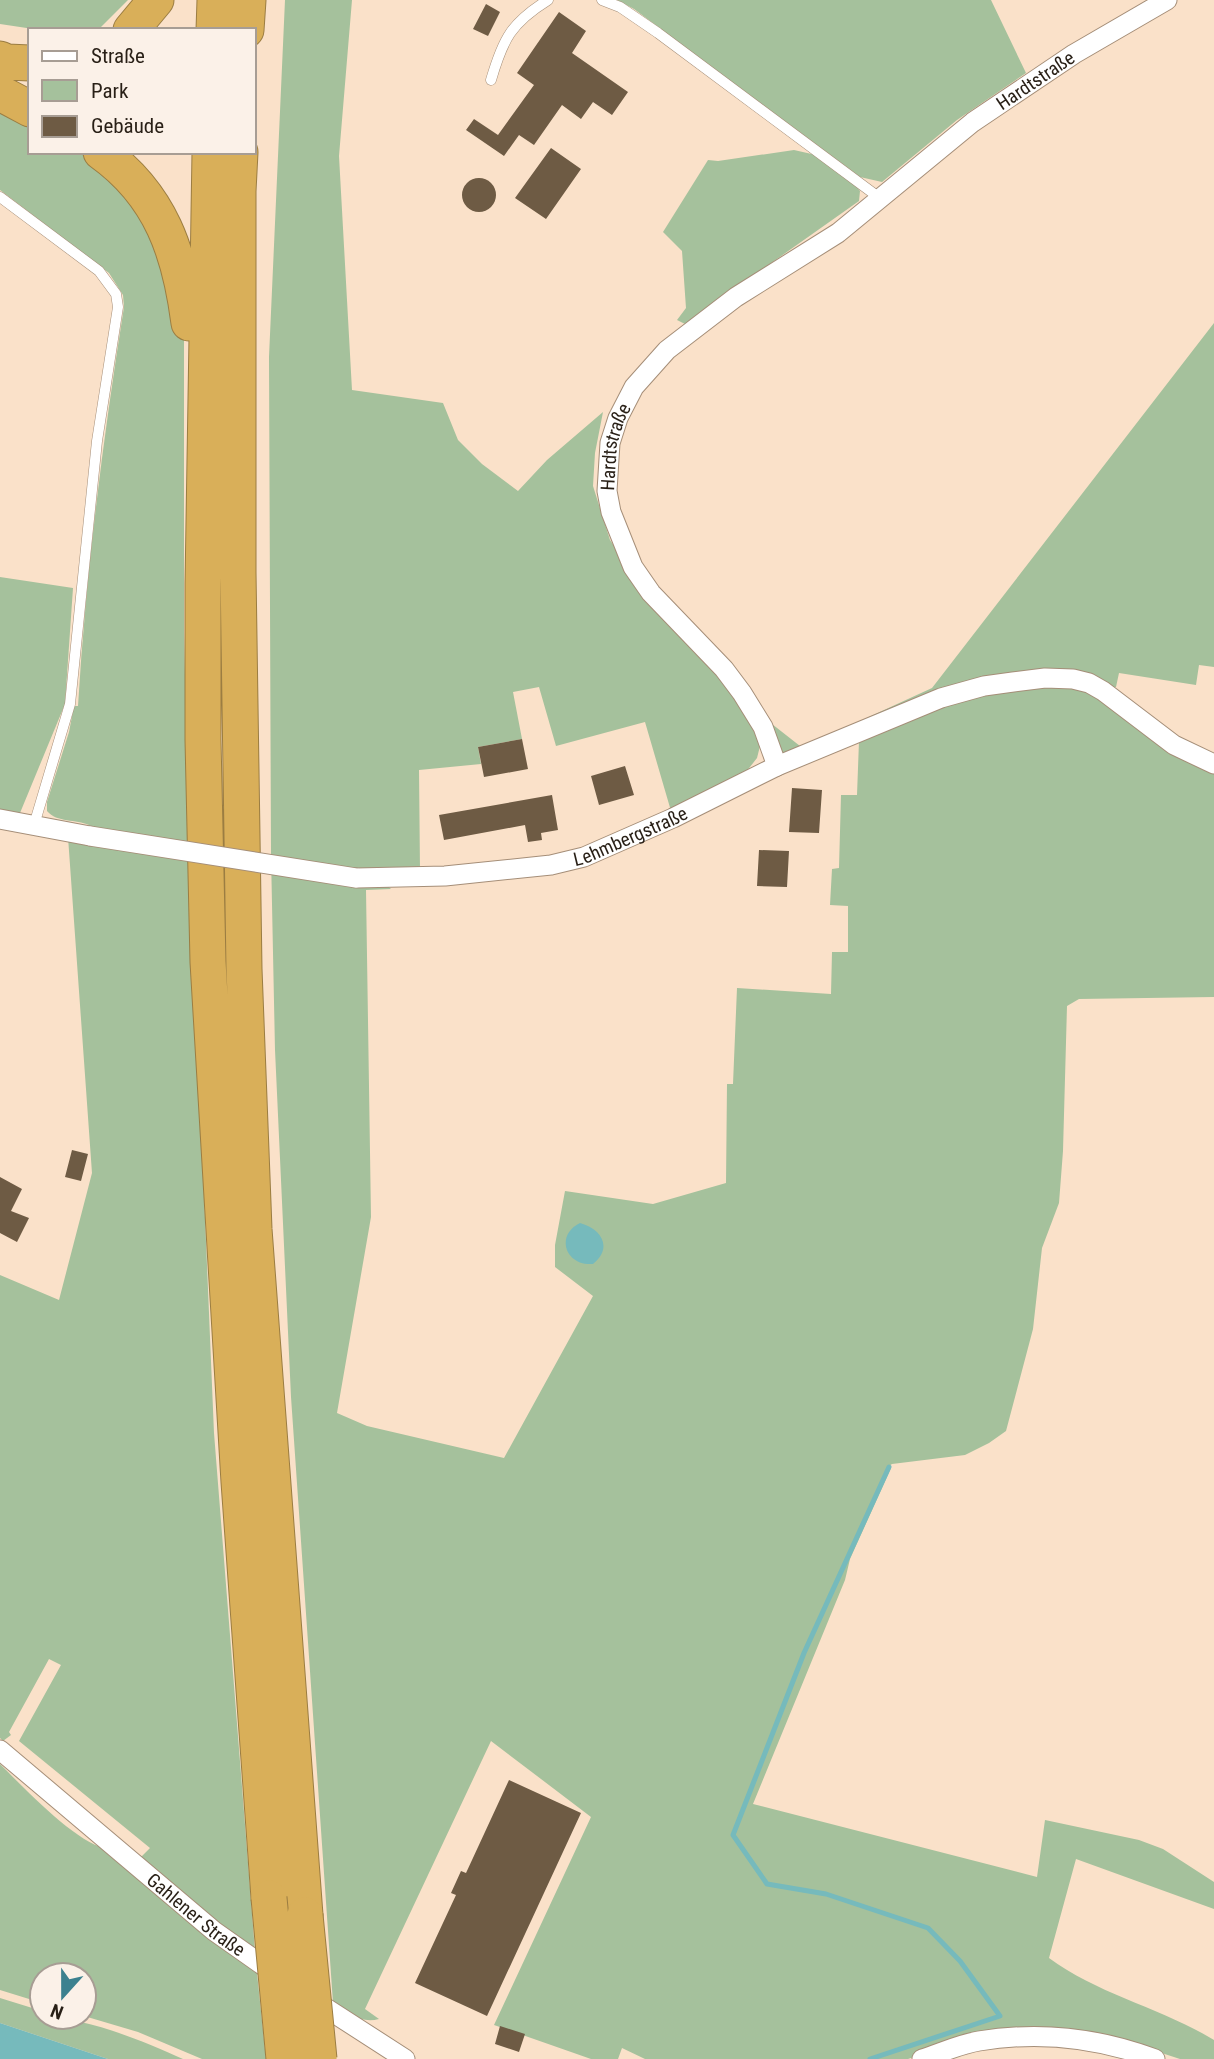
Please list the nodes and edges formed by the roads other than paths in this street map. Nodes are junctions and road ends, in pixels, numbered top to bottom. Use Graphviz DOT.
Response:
graph roads {
  1 [pos="156,0"];
  2 [pos="215,0"];
  3 [pos="248,0"];
  4 [pos="548,0"];
  5 [pos="601,0"];
  6 [pos="1167,0"];
  7 [pos="133,28"];
  8 [pos="214,28"];
  9 [pos="246,28"];
  10 [pos="0,59"];
  11 [pos="28,63"];
  12 [pos="491,80"];
  13 [pos="0,93"];
  14 [pos="28,108"];
  15 [pos="104,154"];
  16 [pos="210,154"];
  17 [pos="240,154"];
  18 [pos="0,197"];
  19 [pos="881,199"];
  20 [pos="203,584"];
  21 [pos="1214,764"];
  22 [pos="777,766"];
  23 [pos="0,819"];
  24 [pos="34,825"];
  25 [pos="0,1750"];
  26 [pos="284,2059"];
  27 [pos="319,2059"];
  28 [pos="405,2059"];
  29 [pos="922,2059"];
  30 [pos="1155,2059"];
  1 -- 7 [label="highway"];
  2 -- 8 [label="highway"];
  3 -- 9 [label="highway"];
  4 -- 12 [label="lane"];
  5 -- 19 [label="lane"];
  6 -- 19 [label="street, Hardtstraße"];
  10 -- 11 [label="highway"];
  13 -- 14 [label="highway"];
  15 -- 20 [label="highway"];
  16 -- 20 [label="highway"];
  17 -- 27 [label="highway, bridge"];
  18 -- 24 [label="lane"];
  19 -- 22 [label="street, Hardtstraße"];
  20 -- 26 [label="highway, bridge"];
  21 -- 22 [label="street, Lehmbergstraße"];
  22 -- 24 [label="street, Lehmbergstraße, bridge"];
  23 -- 24 [label="street, Lehmbergstraße"];
  25 -- 28 [label="street, Gahlener Straße"];
  29 -- 30 [label="street"];
}
